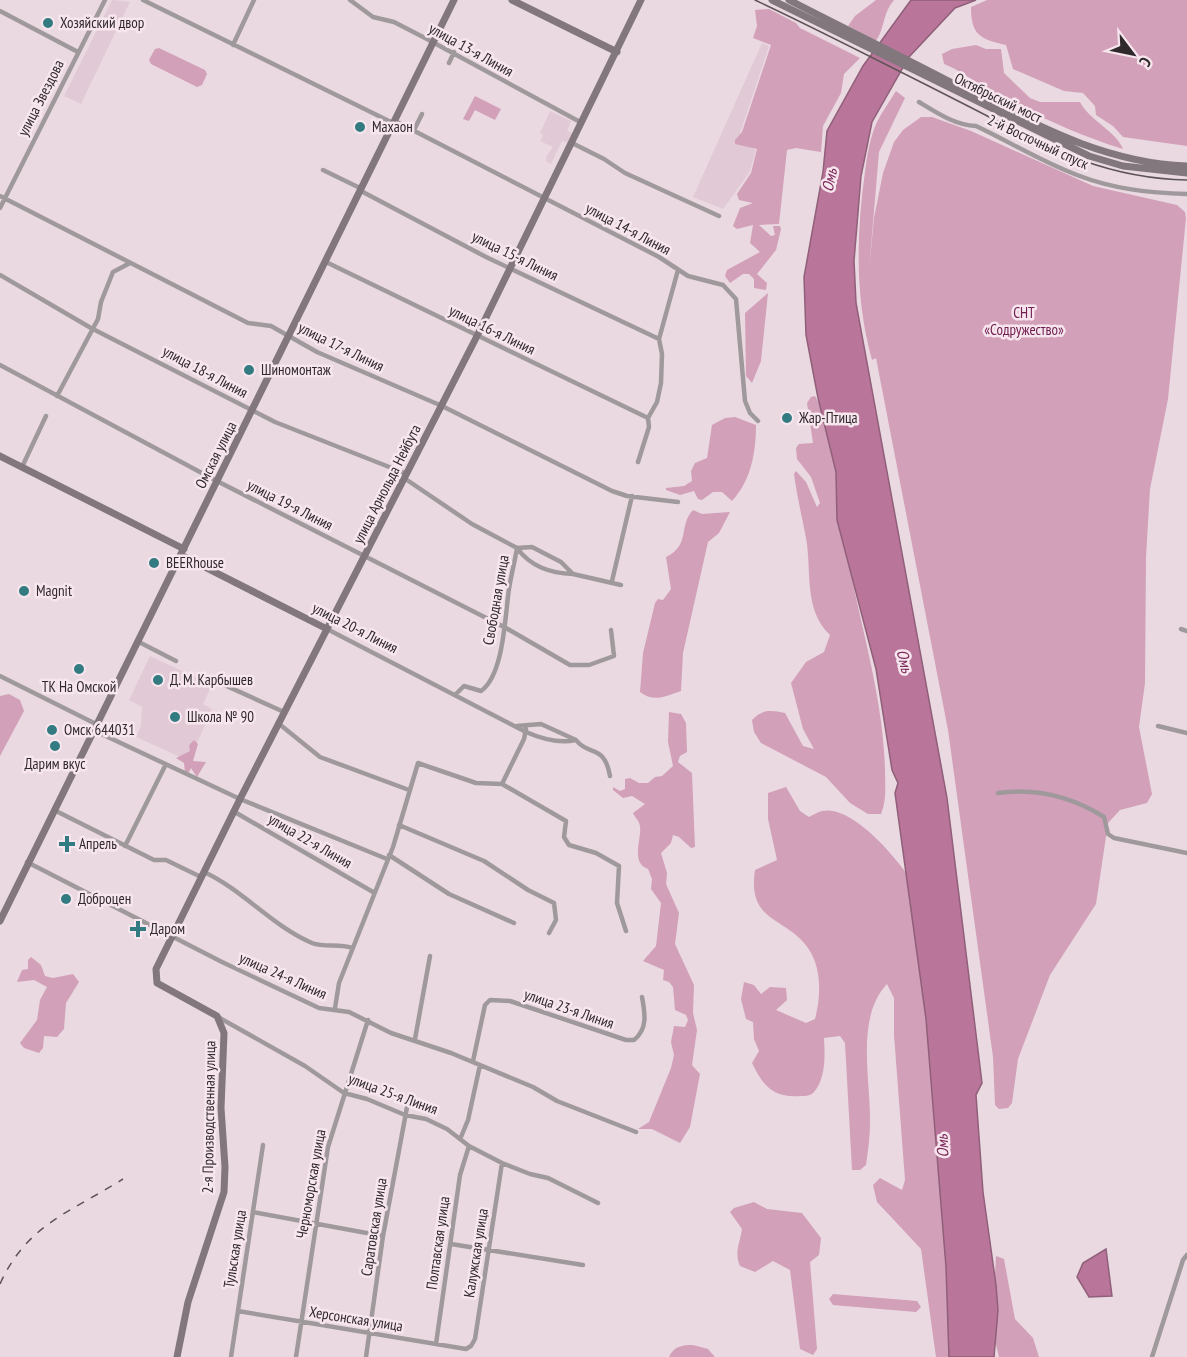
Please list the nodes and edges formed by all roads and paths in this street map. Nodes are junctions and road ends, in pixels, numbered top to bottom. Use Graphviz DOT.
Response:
graph roads {
  1 [pos="105,0"];
  2 [pos="142,0"];
  3 [pos="254,0"];
  4 [pos="350,0"];
  5 [pos="454,0"];
  6 [pos="512,0"];
  7 [pos="641,0"];
  8 [pos="772,0"];
  9 [pos="789,0"];
  10 [pos="0,11"];
  11 [pos="809,15"];
  12 [pos="433,42"];
  13 [pos="233,45"];
  14 [pos="78,52"];
  15 [pos="454,52"];
  16 [pos="617,52"];
  17 [pos="449,63"];
  18 [pos="919,102"];
  19 [pos="422,114"];
  20 [pos="395,122"];
  21 [pos="582,123"];
  22 [pos="414,130"];
  23 [pos="572,143"];
  24 [pos="1187,166"];
  25 [pos="323,170"];
  26 [pos="1187,173"];
  27 [pos="361,190"];
  28 [pos="1187,194"];
  29 [pos="2,197"];
  30 [pos="545,199"];
  31 [pos="0,208"];
  32 [pos="719,216"];
  33 [pos="130,262"];
  34 [pos="326,262"];
  35 [pos="511,268"];
  36 [pos="678,270"];
  37 [pos="0,275"];
  38 [pos="91,328"];
  39 [pos="290,335"];
  40 [pos="477,336"];
  41 [pos="659,339"];
  42 [pos="0,365"];
  43 [pos="57,396"];
  44 [pos="442,406"];
  45 [pos="253,411"];
  46 [pos="46,416"];
  47 [pos="648,418"];
  48 [pos="758,421"];
  49 [pos="0,456"];
  50 [pos="638,462"];
  51 [pos="22,467"];
  52 [pos="405,476"];
  53 [pos="218,482"];
  54 [pos="632,496"];
  55 [pos="678,502"];
  56 [pos="518,548"];
  57 [pos="183,552"];
  58 [pos="366,556"];
  59 [pos="573,574"];
  60 [pos="612,581"];
  61 [pos="621,585"];
  62 [pos="327,628"];
  63 [pos="506,628"];
  64 [pos="611,630"];
  65 [pos="137,640"];
  66 [pos="176,662"];
  67 [pos="200,674"];
  68 [pos="0,675"];
  69 [pos="455,695"];
  70 [pos="284,712"];
  71 [pos="278,723"];
  72 [pos="526,724"];
  73 [pos="515,726"];
  74 [pos="1158,726"];
  75 [pos="94,727"];
  76 [pos="526,732"];
  77 [pos="1187,733"];
  78 [pos="576,740"];
  79 [pos="165,766"];
  80 [pos="610,776"];
  81 [pos="502,784"];
  82 [pos="409,790"];
  83 [pos="998,793"];
  84 [pos="240,799"];
  85 [pos="54,810"];
  86 [pos="234,811"];
  87 [pos="399,825"];
  88 [pos="125,846"];
  89 [pos="1187,853"];
  90 [pos="388,857"];
  91 [pos="27,862"];
  92 [pos="202,874"];
  93 [pos="373,892"];
  94 [pos="1,916"];
  95 [pos="514,923"];
  96 [pos="626,931"];
  97 [pos="549,933"];
  98 [pos="171,935"];
  99 [pos="352,948"];
  100 [pos="430,956"];
  101 [pos="155,979"];
  102 [pos="642,997"];
  103 [pos="335,1008"];
  104 [pos="217,1016"];
  105 [pos="368,1020"];
  106 [pos="415,1039"];
  107 [pos="473,1061"];
  108 [pos="480,1065"];
  109 [pos="344,1092"];
  110 [pos="408,1102"];
  111 [pos="405,1115"];
  112 [pos="636,1132"];
  113 [pos="461,1137"];
  114 [pos="263,1145"];
  115 [pos="469,1146"];
  116 [pos="502,1163"];
  117 [pos="597,1203"];
  118 [pos="253,1212"];
  119 [pos="316,1222"];
  120 [pos="383,1236"];
  121 [pos="451,1244"];
  122 [pos="489,1250"];
  123 [pos="1187,1255"];
  124 [pos="584,1265"];
  125 [pos="238,1311"];
  126 [pos="301,1322"];
  127 [pos="370,1333"];
  128 [pos="436,1344"];
  129 [pos="471,1346"];
  130 [pos="177,1357"];
  131 [pos="231,1357"];
  132 [pos="296,1357"];
  133 [pos="366,1357"];
  134 [pos="1152,1357"];
  1 -- 14 [label="street, улица Звездова"];
  2 -- 13 [label="street, улица 14-я Линия"];
  3 -- 13 [label="street"];
  4 -- 12 [label="street, улица 13-я Линия"];
  5 -- 12 [label="main road, Омская улица"];
  6 -- 16 [label="main road"];
  7 -- 16 [label="main road, улица Арнольда Нейбута"];
  8 -- 11 [label="main road"];
  9 -- 11 [label="main road"];
  10 -- 14 [label="street"];
  11 -- 24 [label="main road, Октябрьский мост"];
  11 -- 26 [label="main road, Октябрьский мост"];
  12 -- 15 [label="street, улица 13-я Линия"];
  12 -- 20 [label="main road, Омская улица"];
  13 -- 20 [label="street, улица 14-я Линия"];
  14 -- 29 [label="street, улица Звездова"];
  15 -- 17 [label="street"];
  15 -- 21 [label="street, улица 13-я Линия"];
  16 -- 21 [label="main road, улица Арнольда Нейбута"];
  18 -- 28 [label="street, 2-й Восточный спуск"];
  19 -- 22 [label="street"];
  20 -- 22 [label="street, улица 14-я Линия"];
  20 -- 27 [label="main road, Омская улица"];
  21 -- 23 [label="main road, улица Арнольда Нейбута"];
  22 -- 30 [label="street, улица 14-я Линия"];
  23 -- 30 [label="main road, улица Арнольда Нейбута"];
  23 -- 32 [label="street"];
  25 -- 27 [label="street, улица 15-я Линия"];
  27 -- 34 [label="main road, Омская улица"];
  27 -- 35 [label="street, улица 15-я Линия"];
  29 -- 31 [label="street, улица Звездова"];
  29 -- 33 [label="street, улица 17-я Линия"];
  30 -- 35 [label="main road, улица Арнольда Нейбута"];
  30 -- 36 [label="street, улица 14-я Линия"];
  33 -- 38 [label="street"];
  33 -- 39 [label="street, улица 17-я Линия"];
  34 -- 39 [label="main road, Омская улица"];
  34 -- 40 [label="street, улица 16-я Линия"];
  35 -- 40 [label="main road, улица Арнольда Нейбута"];
  35 -- 41 [label="street, улица 15-я Линия"];
  36 -- 41 [label="street"];
  36 -- 48 [label="street, улица 14-я Линия"];
  37 -- 38 [label="street, улица 18-я Линия"];
  38 -- 43 [label="street"];
  38 -- 45 [label="street, улица 18-я Линия"];
  39 -- 44 [label="street, улица 17-я Линия"];
  39 -- 45 [label="main road, Омская улица"];
  40 -- 44 [label="main road, улица Арнольда Нейбута"];
  40 -- 47 [label="street, улица 16-я Линия"];
  41 -- 47 [label="street"];
  42 -- 43 [label="street, улица 19-я Линия"];
  43 -- 53 [label="street, улица 19-я Линия"];
  44 -- 52 [label="main road, улица Арнольда Нейбута"];
  44 -- 54 [label="street, улица 17-я Линия"];
  45 -- 52 [label="street, улица 18-я Линия"];
  45 -- 53 [label="main road, Омская улица"];
  46 -- 51 [label="street"];
  47 -- 50 [label="street"];
  49 -- 51 [label="main road, улица 20-я Линия"];
  51 -- 57 [label="main road, улица 20-я Линия"];
  52 -- 56 [label="street, улица 18-я Линия"];
  52 -- 58 [label="main road, улица Арнольда Нейбута"];
  53 -- 57 [label="main road, Омская улица"];
  53 -- 58 [label="street, улица 19-я Линия"];
  54 -- 55 [label="street, улица 17-я Линия"];
  54 -- 60 [label="street"];
  56 -- 59 [label="street, улица 18-я Линия"];
  56 -- 59 [label="street, улица 18-я Линия"];
  56 -- 63 [label="street, Свободная улица"];
  57 -- 62 [label="main road, улица 20-я Линия"];
  57 -- 65 [label="main road, Омская улица"];
  58 -- 62 [label="main road, улица Арнольда Нейбута"];
  58 -- 63 [label="street, улица 19-я Линия"];
  59 -- 60 [label="street, улица 18-я Линия"];
  60 -- 61 [label="street, улица 18-я Линия"];
  62 -- 69 [label="street, улица 20-я Линия"];
  62 -- 70 [label="main road, улица Арнольда Нейбута"];
  63 -- 64 [label="street, улица 19-я Линия"];
  63 -- 69 [label="street, Свободная улица"];
  65 -- 66 [label="street"];
  65 -- 75 [label="main road, Омская улица"];
  67 -- 70 [label="street"];
  68 -- 75 [label="street"];
  69 -- 73 [label="street, улица 20-я Линия"];
  70 -- 71 [label="main road, улица Арнольда Нейбута"];
  71 -- 82 [label="street"];
  71 -- 84 [label="main road, улица Арнольда Нейбута"];
  72 -- 73 [label="street, улица 20-я Линия"];
  72 -- 76 [label="street"];
  72 -- 78 [label="street, улица 20-я Линия"];
  73 -- 76 [label="street, улица 20-я Линия"];
  74 -- 77 [label="street"];
  75 -- 79 [label="street"];
  75 -- 85 [label="main road, Омская улица"];
  76 -- 78 [label="street, улица 20-я Линия"];
  76 -- 81 [label="street"];
  78 -- 80 [label="street, улица 20-я Линия"];
  79 -- 84 [label="street"];
  79 -- 88 [label="street"];
  81 -- 82 [label="street"];
  81 -- 96 [label="street"];
  82 -- 87 [label="street"];
  83 -- 89 [label="street"];
  84 -- 86 [label="main road, улица Арнольда Нейбута"];
  84 -- 90 [label="street"];
  85 -- 88 [label="street"];
  85 -- 91 [label="main road, Омская улица"];
  86 -- 92 [label="main road, улица Арнольда Нейбута"];
  86 -- 93 [label="street, улица 22-я Линия"];
  87 -- 90 [label="street"];
  87 -- 97 [label="street"];
  88 -- 92 [label="street"];
  90 -- 93 [label="street"];
  90 -- 95 [label="street"];
  91 -- 94 [label="main road, Омская улица"];
  91 -- 98 [label="street, улица 24-я Линия"];
  92 -- 98 [label="main road, улица Арнольда Нейбута"];
  92 -- 99 [label="street"];
  93 -- 99 [label="street"];
  98 -- 101 [label="main road, улица Арнольда Нейбута"];
  98 -- 103 [label="street, улица 24-я Линия"];
  99 -- 103 [label="street"];
  100 -- 106 [label="street"];
  101 -- 104 [label="main road, улица 25-я Линия"];
  102 -- 107 [label="street, улица 23-я Линия"];
  103 -- 105 [label="street, улица 24-я Линия"];
  104 -- 109 [label="street, улица 25-я Линия"];
  104 -- 130 [label="main road, 2-я Производственная улица"];
  105 -- 106 [label="street, улица 24-я Линия"];
  105 -- 109 [label="street, Черноморская улица"];
  106 -- 107 [label="street, улица 24-я Линия"];
  107 -- 108 [label="street, улица 24-я Линия"];
  108 -- 112 [label="street, улица 24-я Линия"];
  108 -- 113 [label="street"];
  109 -- 111 [label="street, улица 25-я Линия"];
  109 -- 119 [label="street, Черноморская улица"];
  110 -- 111 [label="street, Саратовская улица"];
  111 -- 113 [label="street, улица 25-я Линия"];
  111 -- 120 [label="street, Саратовская улица"];
  113 -- 115 [label="street, улица 25-я Линия"];
  114 -- 118 [label="street, Тульская улица"];
  115 -- 116 [label="street, улица 25-я Линия"];
  115 -- 121 [label="street, Полтавская улица"];
  116 -- 117 [label="street, улица 25-я Линия"];
  116 -- 122 [label="street, Калужская улица"];
  118 -- 119 [label="street"];
  118 -- 125 [label="street, Тульская улица"];
  119 -- 120 [label="street"];
  119 -- 126 [label="street, Черноморская улица"];
  120 -- 127 [label="street, Саратовская улица"];
  121 -- 122 [label="street"];
  121 -- 128 [label="street, Полтавская улица"];
  122 -- 124 [label="street"];
  122 -- 129 [label="street, Калужская улица"];
  123 -- 134 [label="street"];
  125 -- 126 [label="street, Херсонская улица"];
  125 -- 131 [label="street, Тульская улица"];
  126 -- 127 [label="street, Херсонская улица"];
  126 -- 132 [label="street, Черноморская улица"];
  127 -- 128 [label="street, Херсонская улица"];
  127 -- 133 [label="street, Саратовская улица"];
  128 -- 129 [label="street, Херсонская улица"];
}
